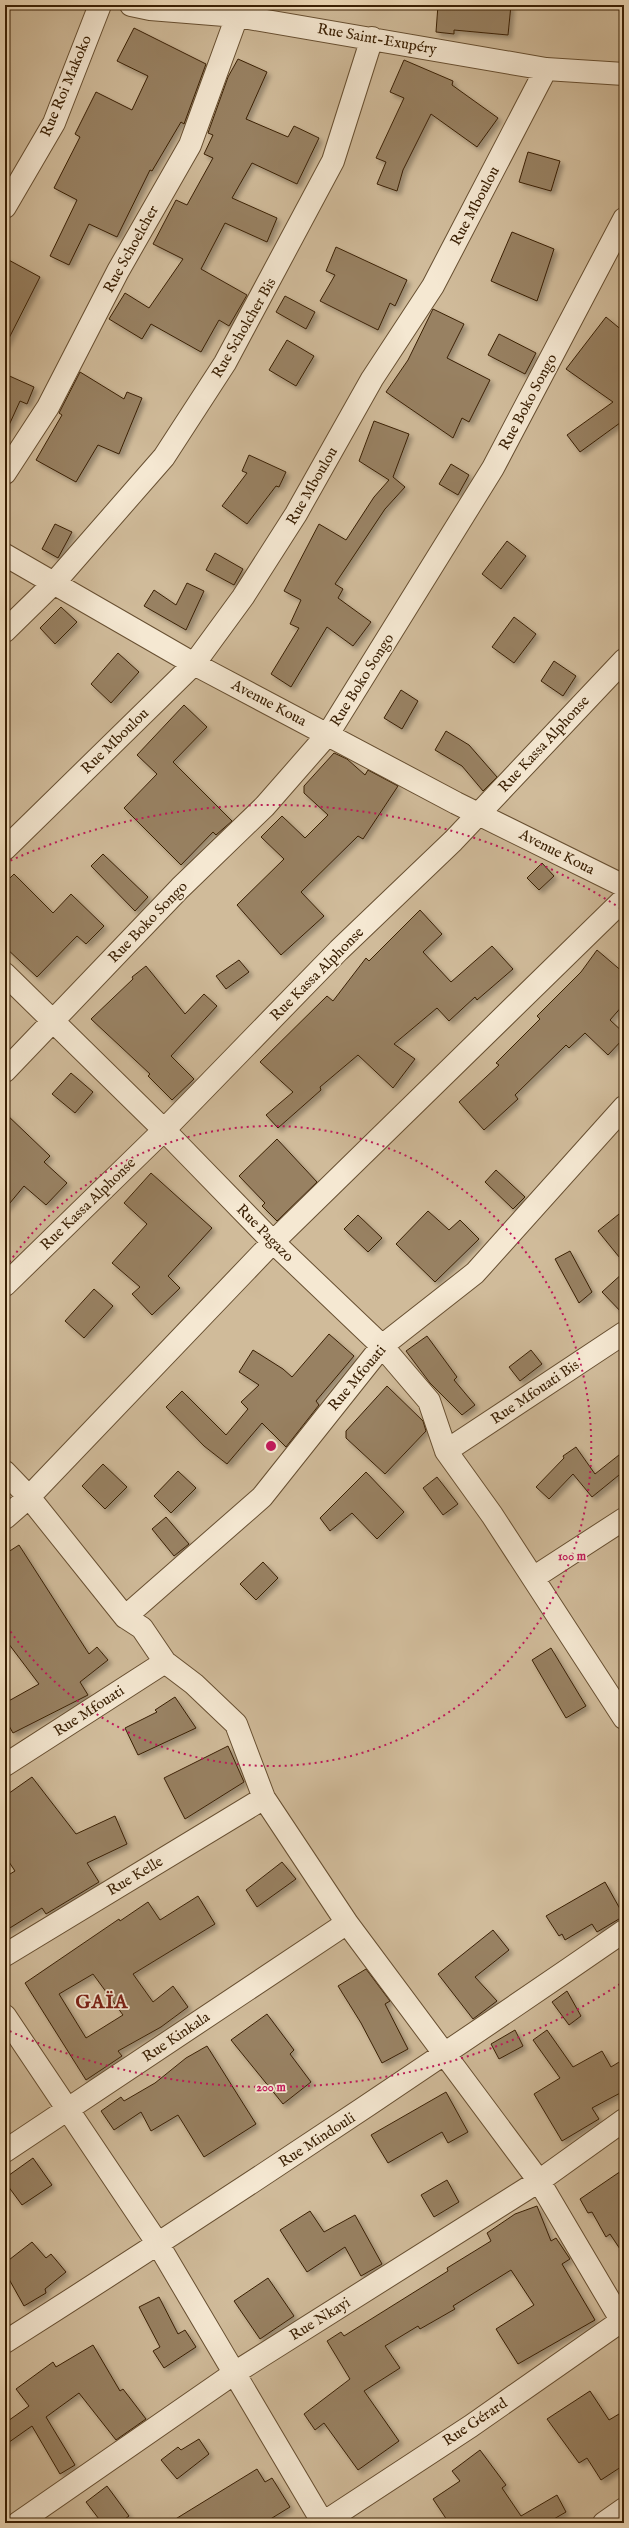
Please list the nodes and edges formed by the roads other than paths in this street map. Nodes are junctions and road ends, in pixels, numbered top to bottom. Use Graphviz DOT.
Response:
graph roads {
  1 [pos="100,5"];
  2 [pos="144,6"];
  3 [pos="237,16"];
  4 [pos="372,38"];
  5 [pos="546,69"];
  6 [pos="624,74"];
  7 [pos="5,207"];
  8 [pos="624,219"];
  9 [pos="5,473"];
  10 [pos="5,555"];
  11 [pos="54,583"];
  12 [pos="5,631"];
  13 [pos="624,660"];
  14 [pos="194,664"];
  15 [pos="328,734"];
  16 [pos="480,814"];
  17 [pos="5,849"];
  18 [pos="624,886"];
  19 [pos="624,899"];
  20 [pos="5,974"];
  21 [pos="52,1023"];
  22 [pos="5,1071"];
  23 [pos="624,1107"];
  24 [pos="164,1130"];
  25 [pos="273,1242"];
  26 [pos="5,1285"];
  27 [pos="624,1333"];
  28 [pos="382,1346"];
  29 [pos="446,1451"];
  30 [pos="5,1472"];
  31 [pos="29,1497"];
  32 [pos="5,1518"];
  33 [pos="624,1519"];
  34 [pos="533,1578"];
  35 [pos="125,1617"];
  36 [pos="162,1658"];
  37 [pos="624,1718"];
  38 [pos="5,1765"];
  39 [pos="264,1798"];
  40 [pos="347,1922"];
  41 [pos="624,1931"];
  42 [pos="5,1955"];
  43 [pos="5,2016"];
  44 [pos="446,2054"];
  45 [pos="68,2110"];
  46 [pos="624,2120"];
  47 [pos="5,2151"];
  48 [pos="539,2181"];
  49 [pos="158,2244"];
  50 [pos="623,2321"];
  51 [pos="5,2342"];
  52 [pos="236,2372"];
  53 [pos="624,2509"];
  54 [pos="18,2523"];
  55 [pos="323,2523"];
  56 [pos="604,2523"];
  1 -- 7 [label="street, Rue Roi Makoko"];
  2 -- 3 [label="street, Rue Saint-Exupéry"];
  3 -- 4 [label="street, Rue Saint-Exupéry"];
  3 -- 9 [label="street, Rue Schoelcher"];
  4 -- 5 [label="street, Rue Saint-Exupéry"];
  4 -- 11 [label="street, Rue Scholcher Bis"];
  5 -- 6 [label="street, Rue Saint-Exupéry"];
  5 -- 14 [label="street, Rue Mboulou"];
  8 -- 15 [label="street, Rue Boko Songo"];
  10 -- 11 [label="street, Avenue Koua"];
  11 -- 12 [label="street"];
  11 -- 14 [label="street, Avenue Koua"];
  13 -- 16 [label="street, Rue Kassa Alphonse"];
  14 -- 15 [label="street, Avenue Koua"];
  14 -- 17 [label="street, Rue Mboulou"];
  15 -- 16 [label="street, Avenue Koua"];
  15 -- 21 [label="street, Rue Boko Songo"];
  16 -- 18 [label="street, Avenue Koua"];
  16 -- 24 [label="street, Rue Kassa Alphonse"];
  19 -- 25 [label="street"];
  20 -- 21 [label="street, Rue Pagazo"];
  21 -- 22 [label="street, Rue Boko Songo"];
  21 -- 24 [label="street, Rue Pagazo"];
  23 -- 28 [label="street, Rue Mfouati"];
  24 -- 25 [label="street, Rue Pagazo"];
  24 -- 26 [label="street, Rue Kassa Alphonse"];
  25 -- 28 [label="street, Rue Pagazo"];
  25 -- 31 [label="street"];
  27 -- 29 [label="street, Rue Mfouati Bis"];
  28 -- 29 [label="street, Rue Pagazo"];
  28 -- 35 [label="street, Rue Mfouati"];
  29 -- 34 [label="street, Rue Pagazo"];
  30 -- 31 [label="street"];
  31 -- 32 [label="street"];
  31 -- 35 [label="street"];
  33 -- 34 [label="street"];
  34 -- 37 [label="street, Rue Pagazo"];
  35 -- 36 [label="street"];
  36 -- 38 [label="street, Rue Mfouati"];
  36 -- 39 [label="street"];
  39 -- 40 [label="street"];
  39 -- 42 [label="street, Rue Kelle"];
  40 -- 44 [label="street"];
  40 -- 45 [label="street, Rue Kinkala"];
  41 -- 44 [label="street, Rue Mindouli"];
  43 -- 45 [label="street"];
  44 -- 48 [label="street"];
  44 -- 49 [label="street, Rue Mindouli"];
  45 -- 47 [label="street, Rue Kinkala"];
  45 -- 49 [label="street"];
  46 -- 48 [label="street, Rue Nkayi"];
  48 -- 50 [label="street"];
  48 -- 52 [label="street, Rue Nkayi"];
  49 -- 51 [label="street, Rue Mindouli"];
  49 -- 52 [label="street"];
  50 -- 55 [label="street, Rue Gérard"];
  52 -- 54 [label="street, Rue Nkayi"];
  52 -- 55 [label="street"];
  53 -- 56 [label="street"];
}
